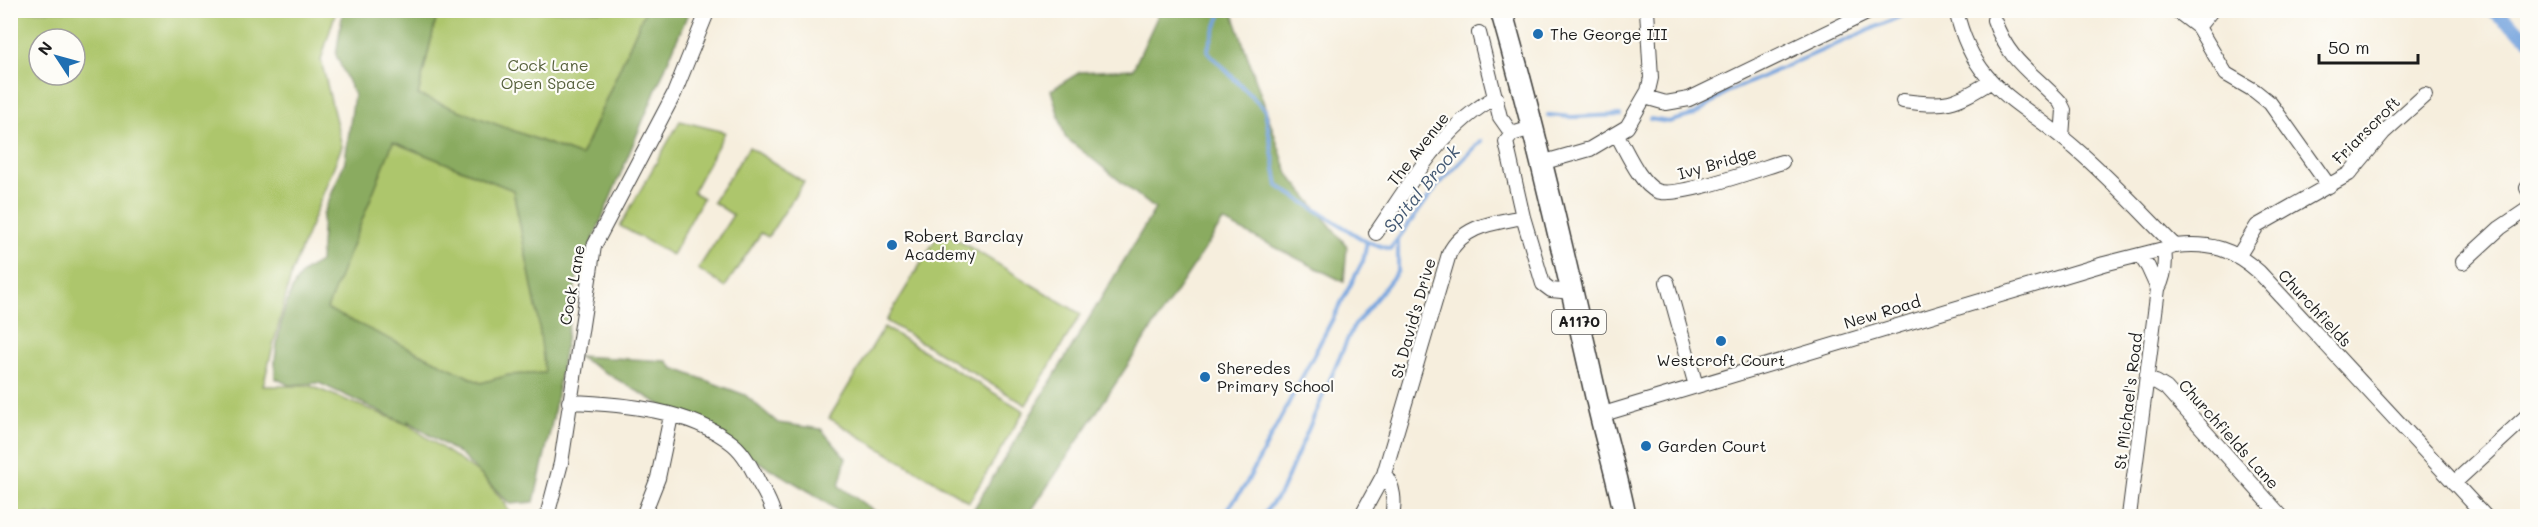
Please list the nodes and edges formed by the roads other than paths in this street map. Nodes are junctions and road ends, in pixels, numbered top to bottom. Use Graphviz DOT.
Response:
graph roads {
  1 [pos="708,10"];
  2 [pos="1501,10"];
  3 [pos="1647,10"];
  4 [pos="1873,10"];
  5 [pos="1956,10"];
  6 [pos="2176,10"];
  7 [pos="2212,10"];
  8 [pos="1994,20"];
  9 [pos="2198,27"];
  10 [pos="1479,33"];
  11 [pos="1990,82"];
  12 [pos="2425,95"];
  13 [pos="1496,97"];
  14 [pos="1646,97"];
  15 [pos="1903,101"];
  16 [pos="1532,128"];
  17 [pos="1512,134"];
  18 [pos="1617,135"];
  19 [pos="2062,137"];
  20 [pos="1782,162"];
  21 [pos="1541,163"];
  22 [pos="2329,186"];
  23 [pos="2528,209"];
  24 [pos="1523,217"];
  25 [pos="1376,233"];
  26 [pos="2170,247"];
  27 [pos="2140,255"];
  28 [pos="2238,255"];
  29 [pos="2463,262"];
  30 [pos="1667,282"];
  31 [pos="2158,289"];
  32 [pos="1572,292"];
  33 [pos="2147,380"];
  34 [pos="1696,386"];
  35 [pos="569,402"];
  36 [pos="2528,415"];
  37 [pos="671,416"];
  38 [pos="1600,416"];
  39 [pos="1384,474"];
  40 [pos="2454,483"];
  41 [pos="1368,514"];
  42 [pos="547,516"];
  43 [pos="643,516"];
  44 [pos="774,516"];
  45 [pos="1392,516"];
  46 [pos="1625,516"];
  47 [pos="2130,516"];
  48 [pos="2281,516"];
  49 [pos="2485,516"];
  1 -- 35 [label="street, Cock Lane"];
  2 -- 16 [label="main road, A1170"];
  3 -- 14 [label="street"];
  4 -- 14 [label="street"];
  5 -- 11 [label="street"];
  6 -- 9 [label="street"];
  7 -- 9 [label="street"];
  8 -- 19 [label="street"];
  9 -- 22 [label="street, Friarscroft"];
  10 -- 13 [label="street"];
  11 -- 15 [label="street"];
  11 -- 19 [label="street"];
  12 -- 22 [label="street, Friarscroft"];
  13 -- 17 [label="street"];
  13 -- 25 [label="street, The Avenue"];
  14 -- 18 [label="street"];
  16 -- 17 [label="street"];
  16 -- 21 [label="main road, A1170"];
  17 -- 24 [label="street"];
  18 -- 20 [label="street, Ivy Bridge"];
  18 -- 21 [label="street"];
  19 -- 26 [label="street"];
  21 -- 32 [label="main road, A1170"];
  22 -- 28 [label="street, Friarscroft"];
  23 -- 29 [label="street"];
  24 -- 32 [label="street"];
  24 -- 39 [label="street, St David's Drive"];
  26 -- 27 [label="street, New Road"];
  26 -- 28 [label="street, Churchfields"];
  26 -- 31 [label="street, St Michael's Road"];
  27 -- 31 [label="street"];
  27 -- 34 [label="street, New Road"];
  28 -- 40 [label="street, Churchfields"];
  30 -- 34 [label="street"];
  31 -- 33 [label="street, St Michael's Road"];
  32 -- 38 [label="main road, A1170"];
  33 -- 47 [label="street, St Michael's Road"];
  33 -- 48 [label="street, Churchfields Lane"];
  34 -- 38 [label="street, New Road"];
  35 -- 37 [label="street"];
  35 -- 42 [label="street, Cock Lane"];
  36 -- 40 [label="street"];
  37 -- 43 [label="street"];
  37 -- 44 [label="street"];
  38 -- 46 [label="main road, A1170"];
  39 -- 41 [label="street, St David's Drive"];
  39 -- 45 [label="street"];
  40 -- 49 [label="street, Churchfields"];
}
